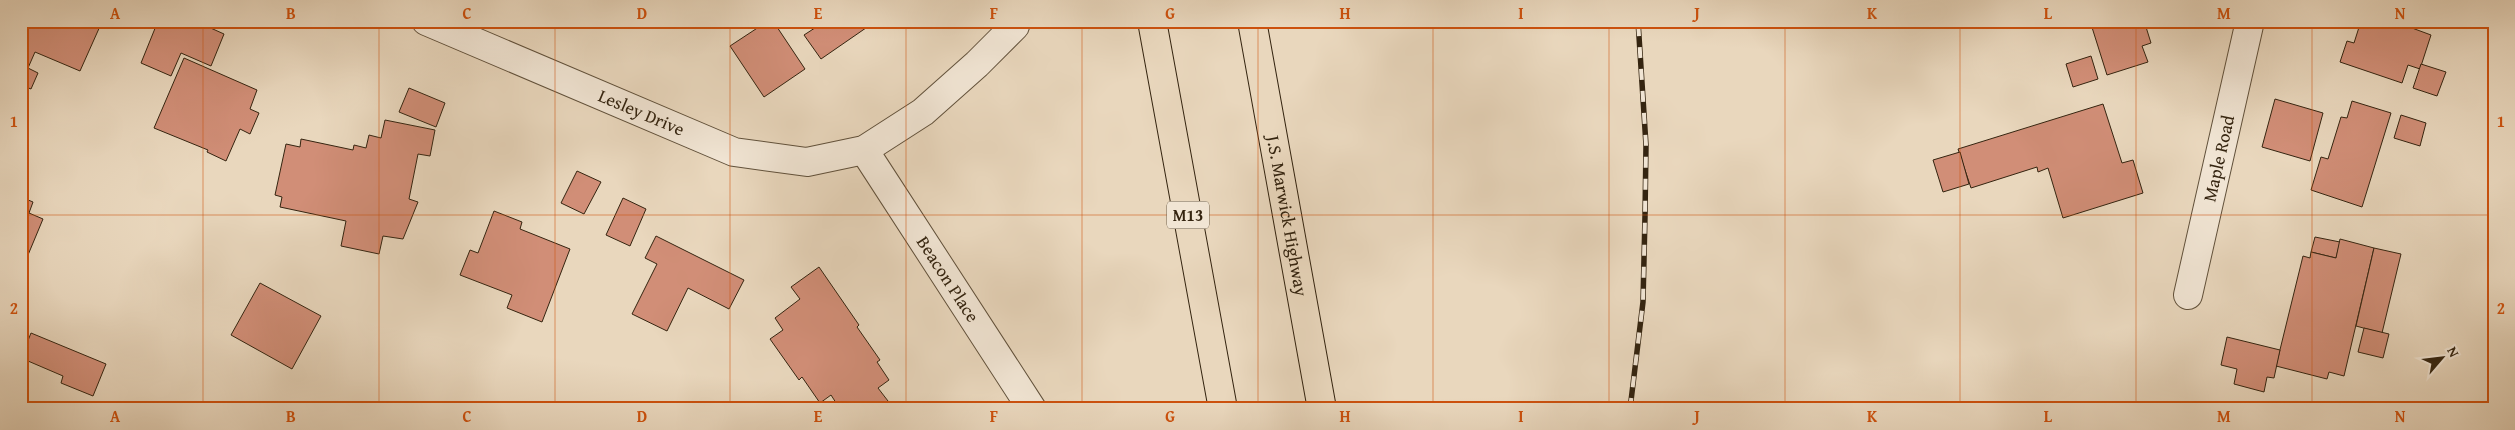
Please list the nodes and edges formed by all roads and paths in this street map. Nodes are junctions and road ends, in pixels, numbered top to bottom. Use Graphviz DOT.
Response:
graph roads {
  1 [pos="426,21"];
  2 [pos="1016,21"];
  3 [pos="1152,21"];
  4 [pos="1252,21"];
  5 [pos="2250,21"];
  6 [pos="864,150"];
  7 [pos="2188,295"];
  8 [pos="1032,409"];
  9 [pos="1223,409"];
  10 [pos="1322,409"];
  1 -- 6 [label="street, Lesley Drive"];
  2 -- 6 [label="street"];
  3 -- 9 [label="highway, M13"];
  4 -- 10 [label="highway, J.S. Marwick Highway"];
  5 -- 7 [label="street, Maple Road"];
  6 -- 8 [label="street, Beacon Place"];
}
